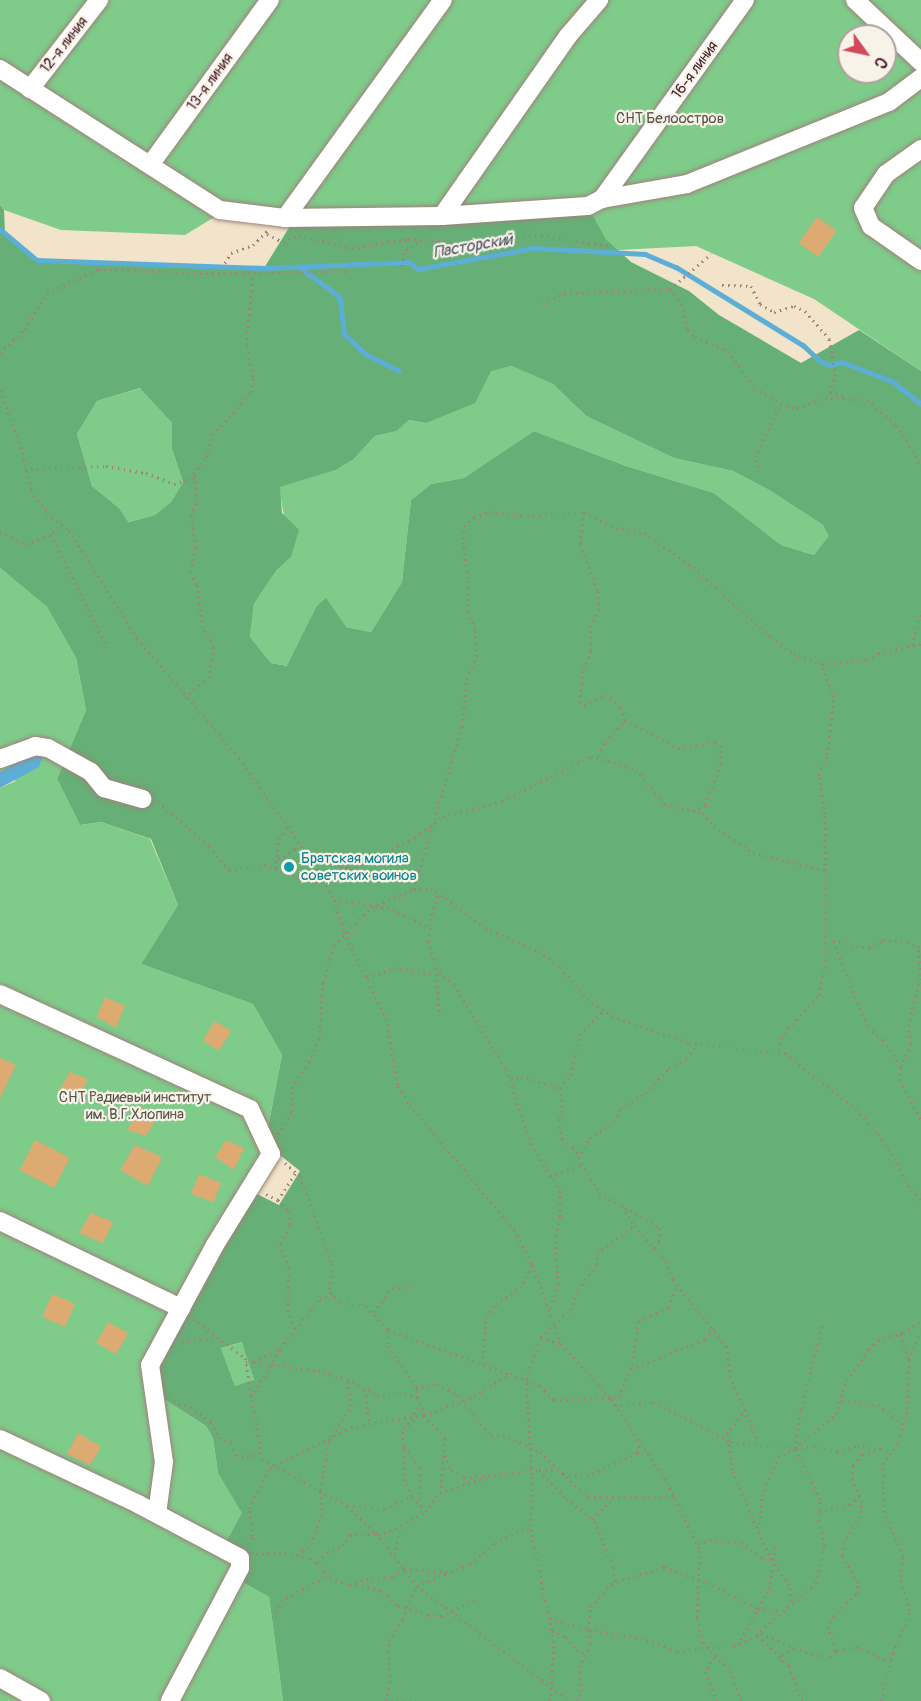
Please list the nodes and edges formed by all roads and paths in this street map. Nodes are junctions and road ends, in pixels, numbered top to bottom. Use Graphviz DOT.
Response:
graph roads {
  1 [pos="99,0"];
  2 [pos="270,0"];
  3 [pos="443,0"];
  4 [pos="599,0"];
  5 [pos="745,0"];
  6 [pos="855,0"];
  7 [pos="921,62"];
  8 [pos="0,69"];
  9 [pos="921,78"];
  10 [pos="30,89"];
  11 [pos="921,149"];
  12 [pos="150,165"];
  13 [pos="602,199"];
  14 [pos="442,216"];
  15 [pos="279,221"];
  16 [pos="265,233"];
  17 [pos="422,240"];
  18 [pos="609,246"];
  19 [pos="711,254"];
  20 [pos="921,261"];
  21 [pos="225,263"];
  22 [pos="401,266"];
  23 [pos="347,271"];
  24 [pos="253,273"];
  25 [pos="722,285"];
  26 [pos="670,289"];
  27 [pos="543,304"];
  28 [pos="0,353"];
  29 [pos="0,390"];
  30 [pos="846,398"];
  31 [pos="780,404"];
  32 [pos="921,466"];
  33 [pos="758,467"];
  34 [pos="25,469"];
  35 [pos="194,478"];
  36 [pos="584,512"];
  37 [pos="63,523"];
  38 [pos="0,532"];
  39 [pos="51,534"];
  40 [pos="921,611"];
  41 [pos="921,644"];
  42 [pos="912,645"];
  43 [pos="107,648"];
  44 [pos="822,664"];
  45 [pos="185,697"];
  46 [pos="625,720"];
  47 [pos="599,756"];
  48 [pos="0,759"];
  49 [pos="142,799"];
  50 [pos="693,812"];
  51 [pos="433,823"];
  52 [pos="288,826"];
  53 [pos="304,851"];
  54 [pos="311,859"];
  55 [pos="276,860"];
  56 [pos="275,868"];
  57 [pos="825,870"];
  58 [pos="324,885"];
  59 [pos="414,889"];
  60 [pos="438,895"];
  61 [pos="334,900"];
  62 [pos="372,907"];
  63 [pos="429,926"];
  64 [pos="344,932"];
  65 [pos="828,941"];
  66 [pos="833,941"];
  67 [pos="919,948"];
  68 [pos="435,968"];
  69 [pos="435,974"];
  70 [pos="367,978"];
  71 [pos="0,993"];
  72 [pos="602,1011"];
  73 [pos="440,1016"];
  74 [pos="697,1044"];
  75 [pos="778,1050"];
  76 [pos="901,1067"];
  77 [pos="511,1078"];
  78 [pos="560,1088"];
  79 [pos="921,1120"];
  80 [pos="271,1153"];
  81 [pos="579,1158"];
  82 [pos="582,1165"];
  83 [pos="296,1172"];
  84 [pos="549,1176"];
  85 [pos="252,1186"];
  86 [pos="278,1200"];
  87 [pos="921,1201"];
  88 [pos="623,1206"];
  89 [pos="0,1221"];
  90 [pos="634,1226"];
  91 [pos="654,1248"];
  92 [pos="532,1264"];
  93 [pos="677,1284"];
  94 [pos="414,1286"];
  95 [pos="332,1294"];
  96 [pos="181,1308"];
  97 [pos="374,1312"];
  98 [pos="550,1313"];
  99 [pos="921,1322"];
  100 [pos="554,1326"];
  101 [pos="822,1326"];
  102 [pos="715,1328"];
  103 [pos="295,1330"];
  104 [pos="388,1330"];
  105 [pos="921,1332"];
  106 [pos="900,1334"];
  107 [pos="214,1337"];
  108 [pos="541,1337"];
  109 [pos="165,1338"];
  110 [pos="284,1343"];
  111 [pos="561,1344"];
  112 [pos="909,1360"];
  113 [pos="246,1362"];
  114 [pos="254,1362"];
  115 [pos="482,1364"];
  116 [pos="271,1368"];
  117 [pos="631,1369"];
  118 [pos="510,1374"];
  119 [pos="346,1379"];
  120 [pos="526,1379"];
  121 [pos="150,1384"];
  122 [pos="416,1388"];
  123 [pos="364,1389"];
  124 [pos="251,1399"];
  125 [pos="611,1399"];
  126 [pos="420,1401"];
  127 [pos="464,1401"];
  128 [pos="842,1401"];
  129 [pos="615,1405"];
  130 [pos="746,1409"];
  131 [pos="430,1413"];
  132 [pos="423,1415"];
  133 [pos="417,1418"];
  134 [pos="411,1419"];
  135 [pos="427,1421"];
  136 [pos="370,1422"];
  137 [pos="902,1423"];
  138 [pos="333,1435"];
  139 [pos="0,1439"];
  140 [pos="729,1441"];
  141 [pos="759,1443"];
  142 [pos="640,1444"];
  143 [pos="404,1447"];
  144 [pos="531,1448"];
  145 [pos="795,1448"];
  146 [pos="883,1448"];
  147 [pos="893,1452"];
  148 [pos="259,1453"];
  149 [pos="445,1454"];
  150 [pos="272,1467"];
  151 [pos="554,1469"];
  152 [pos="539,1470"];
  153 [pos="561,1473"];
  154 [pos="532,1474"];
  155 [pos="490,1475"];
  156 [pos="320,1490"];
  157 [pos="439,1495"];
  158 [pos="861,1495"];
  159 [pos="411,1496"];
  160 [pos="675,1496"];
  161 [pos="611,1499"];
  162 [pos="418,1503"];
  163 [pos="347,1506"];
  164 [pos="426,1511"];
  165 [pos="819,1511"];
  166 [pos="157,1514"];
  167 [pos="593,1519"];
  168 [pos="401,1526"];
  169 [pos="531,1526"];
  170 [pos="759,1530"];
  171 [pos="376,1534"];
  172 [pos="698,1544"];
  173 [pos="775,1547"];
  174 [pos="394,1555"];
  175 [pos="296,1556"];
  176 [pos="241,1557"];
  177 [pos="773,1560"];
  178 [pos="318,1562"];
  179 [pos="404,1569"];
  180 [pos="451,1572"];
  181 [pos="328,1575"];
  182 [pos="699,1582"];
  183 [pos="615,1583"];
  184 [pos="354,1584"];
  185 [pos="417,1586"];
  186 [pos="479,1598"];
  187 [pos="406,1608"];
  188 [pos="758,1609"];
  189 [pos="782,1611"];
  190 [pos="450,1612"];
  191 [pos="275,1618"];
  192 [pos="550,1619"];
  193 [pos="588,1629"];
  194 [pos="552,1631"];
  195 [pos="757,1636"];
  196 [pos="738,1645"];
  197 [pos="706,1647"];
  198 [pos="795,1647"];
  199 [pos="837,1650"];
  200 [pos="584,1653"];
  201 [pos="714,1657"];
  202 [pos="782,1661"];
  203 [pos="891,1662"];
  204 [pos="0,1678"];
  205 [pos="548,1683"];
  206 [pos="41,1701"];
  207 [pos="170,1701"];
  208 [pos="386,1701"];
  209 [pos="397,1701"];
  210 [pos="416,1701"];
  211 [pos="549,1701"];
  212 [pos="570,1701"];
  213 [pos="577,1701"];
  214 [pos="717,1701"];
  215 [pos="741,1701"];
  216 [pos="802,1701"];
  217 [pos="881,1701"];
  1 -- 10 [label="street, 12-я линия"];
  2 -- 12 [label="street, 13-я линия"];
  3 -- 15 [label="street"];
  4 -- 14 [label="street"];
  5 -- 13 [label="street, 16-я линия"];
  6 -- 7 [label="street"];
  8 -- 10 [label="street"];
  9 -- 13 [label="street"];
  10 -- 12 [label="street"];
  11 -- 20 [label="street"];
  12 -- 15 [label="street"];
  13 -- 14 [label="street"];
  14 -- 15 [label="street"];
  15 -- 16 [label="path"];
  16 -- 17 [label="path"];
  16 -- 21 [label="path"];
  17 -- 18 [label="path"];
  17 -- 22 [label="path"];
  19 -- 26 [label="path"];
  23 -- 24 [label="path"];
  24 -- 28 [label="path"];
  24 -- 35 [label="path"];
  25 -- 30 [label="path"];
  26 -- 27 [label="path"];
  26 -- 31 [label="path"];
  29 -- 34 [label="path"];
  30 -- 31 [label="path"];
  30 -- 32 [label="path"];
  31 -- 33 [label="path"];
  34 -- 35 [label="path"];
  34 -- 37 [label="path"];
  35 -- 45 [label="path"];
  36 -- 44 [label="path"];
  36 -- 46 [label="path"];
  36 -- 51 [label="path"];
  37 -- 39 [label="path"];
  37 -- 45 [label="path"];
  38 -- 39 [label="path"];
  39 -- 43 [label="path"];
  40 -- 42 [label="path"];
  41 -- 42 [label="path"];
  42 -- 44 [label="path"];
  44 -- 57 [label="path"];
  45 -- 52 [label="path"];
  46 -- 47 [label="path"];
  46 -- 50 [label="path"];
  47 -- 50 [label="path"];
  47 -- 51 [label="path"];
  48 -- 49 [label="street"];
  49 -- 56 [label="path"];
  50 -- 57 [label="path"];
  51 -- 54 [label="path"];
  51 -- 59 [label="path"];
  52 -- 53 [label="path"];
  52 -- 55 [label="path"];
  53 -- 54 [label="path"];
  53 -- 55 [label="path"];
  54 -- 58 [label="path"];
  55 -- 56 [label="path"];
  56 -- 58 [label="path"];
  57 -- 65 [label="path"];
  58 -- 61 [label="path"];
  59 -- 60 [label="path"];
  59 -- 62 [label="path"];
  60 -- 63 [label="path"];
  60 -- 72 [label="path"];
  61 -- 62 [label="path"];
  61 -- 64 [label="path"];
  62 -- 63 [label="path"];
  62 -- 64 [label="path"];
  63 -- 68 [label="path"];
  64 -- 70 [label="path"];
  64 -- 80 [label="path"];
  65 -- 66 [label="path"];
  65 -- 75 [label="path"];
  66 -- 67 [label="path"];
  66 -- 76 [label="path"];
  67 -- 76 [label="path"];
  68 -- 69 [label="path"];
  68 -- 77 [label="path"];
  69 -- 70 [label="path"];
  69 -- 73 [label="path"];
  70 -- 92 [label="path"];
  71 -- 80 [label="street"];
  72 -- 74 [label="path"];
  72 -- 78 [label="path"];
  74 -- 75 [label="path"];
  74 -- 81 [label="path"];
  75 -- 87 [label="path"];
  76 -- 79 [label="path"];
  77 -- 78 [label="path"];
  77 -- 84 [label="path"];
  78 -- 81 [label="path"];
  80 -- 83 [label="path"];
  80 -- 85 [label="street"];
  81 -- 82 [label="path"];
  82 -- 84 [label="path"];
  82 -- 88 [label="path"];
  83 -- 86 [label="path"];
  83 -- 95 [label="path"];
  84 -- 98 [label="path"];
  85 -- 86 [label="path"];
  85 -- 96 [label="street"];
  86 -- 103 [label="path"];
  88 -- 90 [label="path"];
  88 -- 91 [label="path"];
  89 -- 96 [label="street"];
  90 -- 91 [label="path"];
  90 -- 100 [label="path"];
  91 -- 93 [label="path"];
  92 -- 98 [label="path"];
  92 -- 115 [label="path"];
  93 -- 102 [label="path"];
  93 -- 117 [label="path"];
  94 -- 97 [label="path"];
  95 -- 97 [label="path"];
  95 -- 103 [label="path"];
  96 -- 107 [label="path"];
  96 -- 109 [label="street"];
  97 -- 104 [label="path"];
  98 -- 100 [label="path"];
  99 -- 106 [label="path"];
  100 -- 108 [label="path"];
  100 -- 111 [label="path"];
  101 -- 145 [label="path"];
  102 -- 117 [label="path"];
  102 -- 130 [label="path"];
  103 -- 110 [label="path"];
  104 -- 115 [label="path"];
  104 -- 122 [label="path"];
  105 -- 112 [label="path"];
  106 -- 112 [label="path"];
  106 -- 128 [label="path"];
  107 -- 109 [label="path"];
  107 -- 113 [label="path"];
  108 -- 111 [label="path"];
  108 -- 120 [label="path"];
  109 -- 121 [label="street"];
  110 -- 114 [label="path"];
  110 -- 116 [label="path"];
  111 -- 125 [label="path"];
  112 -- 137 [label="path"];
  113 -- 114 [label="path"];
  113 -- 124 [label="path"];
  114 -- 116 [label="path"];
  115 -- 118 [label="path"];
  116 -- 119 [label="path"];
  116 -- 124 [label="path"];
  117 -- 125 [label="path"];
  118 -- 120 [label="path"];
  118 -- 127 [label="path"];
  119 -- 123 [label="path"];
  119 -- 138 [label="path"];
  120 -- 125 [label="path"];
  120 -- 144 [label="path"];
  121 -- 148 [label="path"];
  121 -- 166 [label="street"];
  122 -- 126 [label="path"];
  122 -- 127 [label="path"];
  123 -- 126 [label="path"];
  123 -- 136 [label="path"];
  124 -- 148 [label="path"];
  125 -- 129 [label="path"];
  126 -- 132 [label="path"];
  126 -- 134 [label="path"];
  127 -- 131 [label="path"];
  127 -- 144 [label="path"];
  128 -- 137 [label="path"];
  128 -- 145 [label="path"];
  129 -- 140 [label="path"];
  129 -- 142 [label="path"];
  130 -- 140 [label="path"];
  130 -- 141 [label="path"];
  131 -- 132 [label="path"];
  131 -- 135 [label="path"];
  132 -- 133 [label="path"];
  132 -- 135 [label="path"];
  133 -- 134 [label="path"];
  133 -- 143 [label="path"];
  134 -- 136 [label="path"];
  135 -- 149 [label="path"];
  136 -- 138 [label="path"];
  137 -- 147 [label="path"];
  138 -- 150 [label="path"];
  138 -- 156 [label="path"];
  139 -- 166 [label="street"];
  140 -- 141 [label="path"];
  140 -- 170 [label="path"];
  141 -- 145 [label="path"];
  142 -- 153 [label="path"];
  142 -- 160 [label="path"];
  143 -- 159 [label="path"];
  143 -- 162 [label="path"];
  144 -- 151 [label="path"];
  144 -- 154 [label="path"];
  145 -- 146 [label="path"];
  145 -- 165 [label="path"];
  145 -- 170 [label="path"];
  146 -- 147 [label="path"];
  146 -- 158 [label="path"];
  147 -- 203 [label="path"];
  148 -- 150 [label="path"];
  149 -- 155 [label="path"];
  149 -- 157 [label="path"];
  150 -- 156 [label="path"];
  150 -- 176 [label="path"];
  151 -- 152 [label="path"];
  151 -- 153 [label="path"];
  152 -- 154 [label="path"];
  152 -- 167 [label="path"];
  153 -- 161 [label="path"];
  154 -- 155 [label="path"];
  154 -- 169 [label="path"];
  155 -- 157 [label="path"];
  156 -- 163 [label="path"];
  156 -- 175 [label="path"];
  157 -- 164 [label="path"];
  158 -- 165 [label="path"];
  158 -- 199 [label="path"];
  159 -- 162 [label="path"];
  159 -- 163 [label="path"];
  160 -- 161 [label="path"];
  160 -- 172 [label="path"];
  161 -- 167 [label="path"];
  162 -- 164 [label="path"];
  163 -- 171 [label="path"];
  164 -- 168 [label="path"];
  165 -- 189 [label="path"];
  166 -- 176 [label="street"];
  167 -- 183 [label="path"];
  168 -- 171 [label="path"];
  168 -- 174 [label="path"];
  169 -- 180 [label="path"];
  169 -- 192 [label="path"];
  170 -- 177 [label="path"];
  171 -- 174 [label="path"];
  171 -- 178 [label="path"];
  172 -- 177 [label="path"];
  172 -- 182 [label="path"];
  173 -- 177 [label="path"];
  174 -- 179 [label="path"];
  175 -- 176 [label="path"];
  175 -- 178 [label="path"];
  176 -- 207 [label="street"];
  177 -- 188 [label="path"];
  177 -- 189 [label="path"];
  178 -- 181 [label="path"];
  179 -- 180 [label="path"];
  179 -- 184 [label="path"];
  179 -- 185 [label="path"];
  180 -- 185 [label="path"];
  181 -- 184 [label="path"];
  181 -- 191 [label="path"];
  182 -- 183 [label="path"];
  182 -- 188 [label="path"];
  182 -- 197 [label="path"];
  183 -- 193 [label="path"];
  184 -- 187 [label="path"];
  185 -- 187 [label="path"];
  185 -- 190 [label="path"];
  186 -- 190 [label="path"];
  187 -- 190 [label="path"];
  187 -- 208 [label="path"];
  188 -- 189 [label="path"];
  188 -- 196 [label="path"];
  189 -- 195 [label="path"];
  190 -- 205 [label="path"];
  192 -- 193 [label="path"];
  192 -- 194 [label="path"];
  193 -- 197 [label="path"];
  193 -- 200 [label="path"];
  194 -- 200 [label="path"];
  194 -- 205 [label="path"];
  195 -- 196 [label="path"];
  195 -- 198 [label="path"];
  195 -- 202 [label="path"];
  196 -- 197 [label="path"];
  197 -- 201 [label="path"];
  198 -- 199 [label="path"];
  198 -- 202 [label="path"];
  199 -- 203 [label="path"];
  200 -- 213 [label="path"];
  201 -- 214 [label="path"];
  201 -- 215 [label="path"];
  202 -- 216 [label="path"];
  203 -- 217 [label="path"];
  204 -- 206 [label="street"];
  205 -- 211 [label="path"];
  205 -- 212 [label="path"];
  209 -- 210 [label="path"];
}
